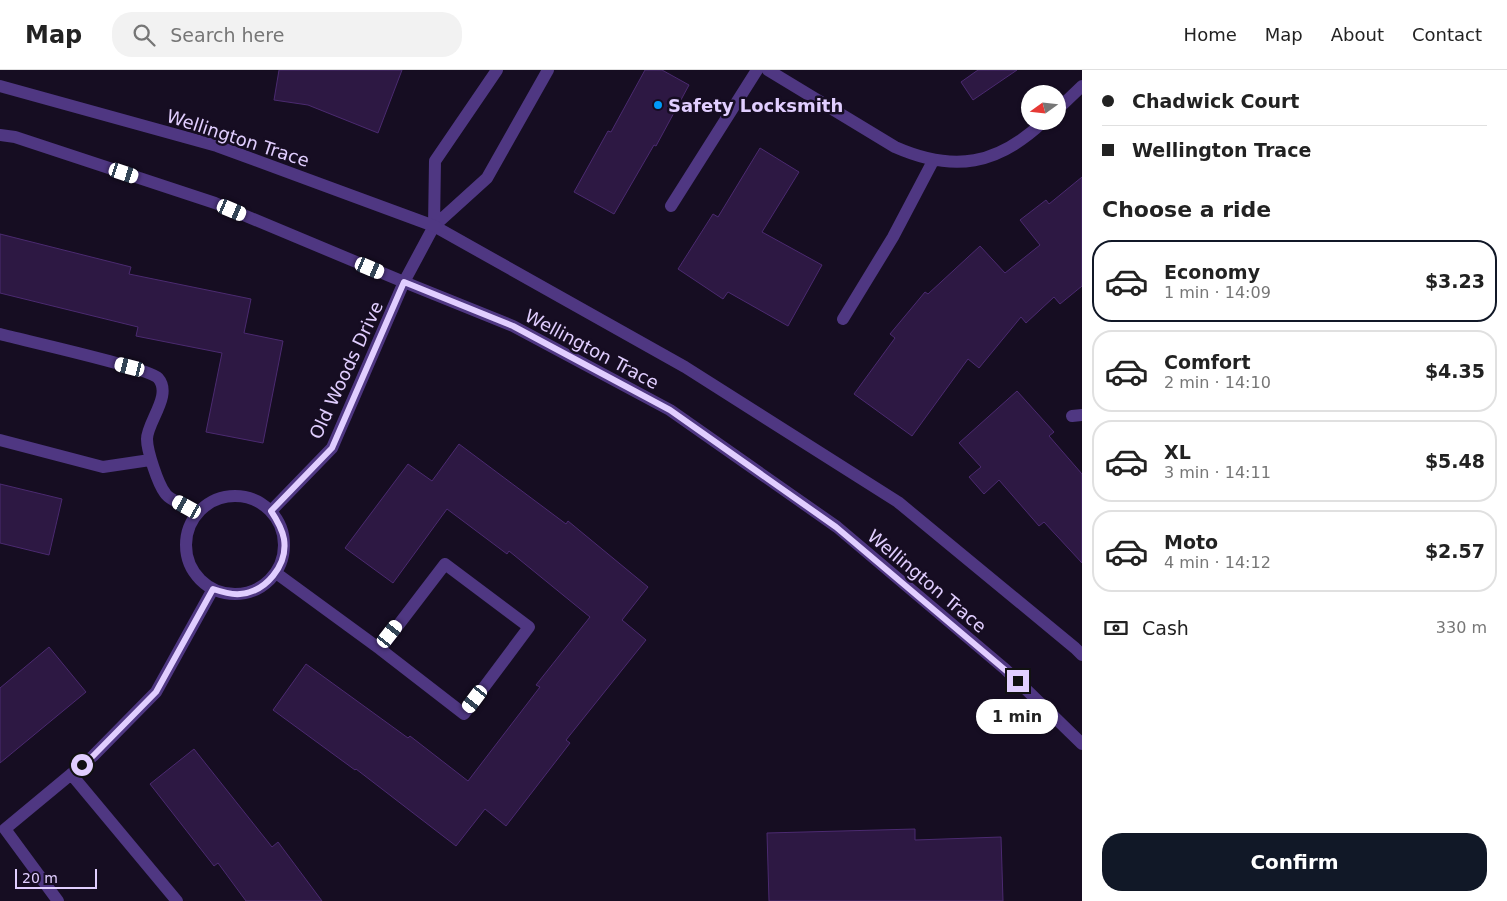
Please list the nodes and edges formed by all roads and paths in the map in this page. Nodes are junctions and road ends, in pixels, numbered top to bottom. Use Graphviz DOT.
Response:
graph roads {
  1 [pos="496,70"];
  2 [pos="548,70"];
  3 [pos="757,70"];
  4 [pos="768,70"];
  5 [pos="0,86"];
  6 [pos="1082,86"];
  7 [pos="1066,101"];
  8 [pos="1034,130"];
  9 [pos="0,135"];
  10 [pos="934,161"];
  11 [pos="672,206"];
  12 [pos="434,226"];
  13 [pos="404,282"];
  14 [pos="843,318"];
  15 [pos="0,334"];
  16 [pos="0,440"];
  17 [pos="150,460"];
  18 [pos="271,511"];
  19 [pos="198,513"];
  20 [pos="276,573"];
  21 [pos="213,589"];
  22 [pos="380,648"];
  23 [pos="1082,655"];
  24 [pos="1082,744"];
  25 [pos="71,774"];
  26 [pos="58,901"];
  27 [pos="177,901"];
  1 -- 12 [label="street"];
  2 -- 12 [label="street"];
  3 -- 11 [label="street"];
  4 -- 10 [label="street"];
  5 -- 12 [label="street, Wellington Trace"];
  6 -- 7 [label="street"];
  8 -- 10 [label="street"];
  9 -- 13 [label="street, Wellington Trace"];
  10 -- 14 [label="street"];
  12 -- 13 [label="street, Old Woods Drive"];
  12 -- 23 [label="street, Wellington Trace"];
  13 -- 18 [label="street, Old Woods Drive"];
  13 -- 24 [label="street, Wellington Trace"];
  15 -- 17 [label="street"];
  16 -- 17 [label="street"];
  17 -- 19 [label="street"];
  18 -- 19 [label="street"];
  18 -- 20 [label="street"];
  19 -- 21 [label="street"];
  20 -- 21 [label="street"];
  20 -- 22 [label="street"];
  21 -- 25 [label="street"];
  22 -- 22 [label="street"];
  25 -- 26 [label="street"];
  25 -- 27 [label="street"];
}
